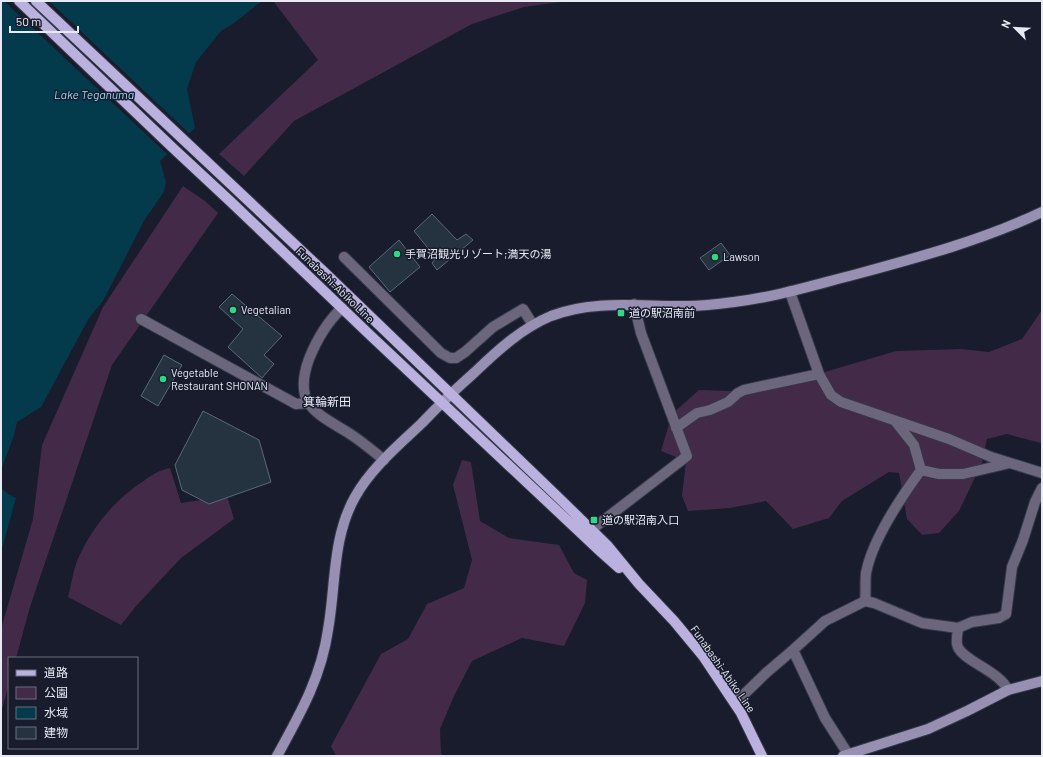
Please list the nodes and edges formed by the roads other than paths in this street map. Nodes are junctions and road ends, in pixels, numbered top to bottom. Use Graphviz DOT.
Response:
graph roads {
  1 [pos="19,1"];
  2 [pos="36,1"];
  3 [pos="1042,212"];
  4 [pos="344,257"];
  5 [pos="790,292"];
  6 [pos="634,304"];
  7 [pos="342,308"];
  8 [pos="141,319"];
  9 [pos="533,325"];
  10 [pos="819,374"];
  11 [pos="451,394"];
  12 [pos="309,403"];
  13 [pos="442,403"];
  14 [pos="895,421"];
  15 [pos="676,428"];
  16 [pos="384,460"];
  17 [pos="1010,462"];
  18 [pos="1041,469"];
  19 [pos="921,470"];
  20 [pos="1042,488"];
  21 [pos="591,530"];
  22 [pos="639,584"];
  23 [pos="865,602"];
  24 [pos="958,628"];
  25 [pos="793,650"];
  26 [pos="1042,681"];
  27 [pos="1008,690"];
  28 [pos="735,703"];
  29 [pos="846,755"];
  30 [pos="277,756"];
  31 [pos="762,756"];
  1 -- 7 [label="main road, Funabashi-Abiko Line"];
  2 -- 11 [label="main road, Funabashi-Abiko Line"];
  3 -- 5 [label="street"];
  4 -- 9 [label="street"];
  5 -- 6 [label="street"];
  5 -- 10 [label="street"];
  6 -- 9 [label="street"];
  6 -- 15 [label="street"];
  7 -- 12 [label="street"];
  7 -- 13 [label="main road, Funabashi-Abiko Line"];
  8 -- 12 [label="street"];
  9 -- 11 [label="street"];
  10 -- 14 [label="street"];
  10 -- 15 [label="street"];
  11 -- 13 [label="street"];
  11 -- 21 [label="main road, Funabashi-Abiko Line"];
  12 -- 16 [label="street"];
  13 -- 16 [label="street"];
  13 -- 22 [label="main road, Funabashi-Abiko Line"];
  14 -- 17 [label="street"];
  14 -- 19 [label="street"];
  15 -- 21 [label="street"];
  16 -- 30 [label="street"];
  17 -- 18 [label="street"];
  17 -- 19 [label="street"];
  19 -- 23 [label="street"];
  20 -- 24 [label="street"];
  21 -- 22 [label="main road, Funabashi-Abiko Line"];
  22 -- 28 [label="main road, Funabashi-Abiko Line"];
  23 -- 24 [label="street"];
  23 -- 25 [label="street"];
  24 -- 27 [label="street"];
  25 -- 28 [label="street"];
  25 -- 29 [label="street"];
  26 -- 27 [label="street"];
  27 -- 29 [label="street"];
  28 -- 31 [label="main road, Funabashi-Abiko Line"];
}
